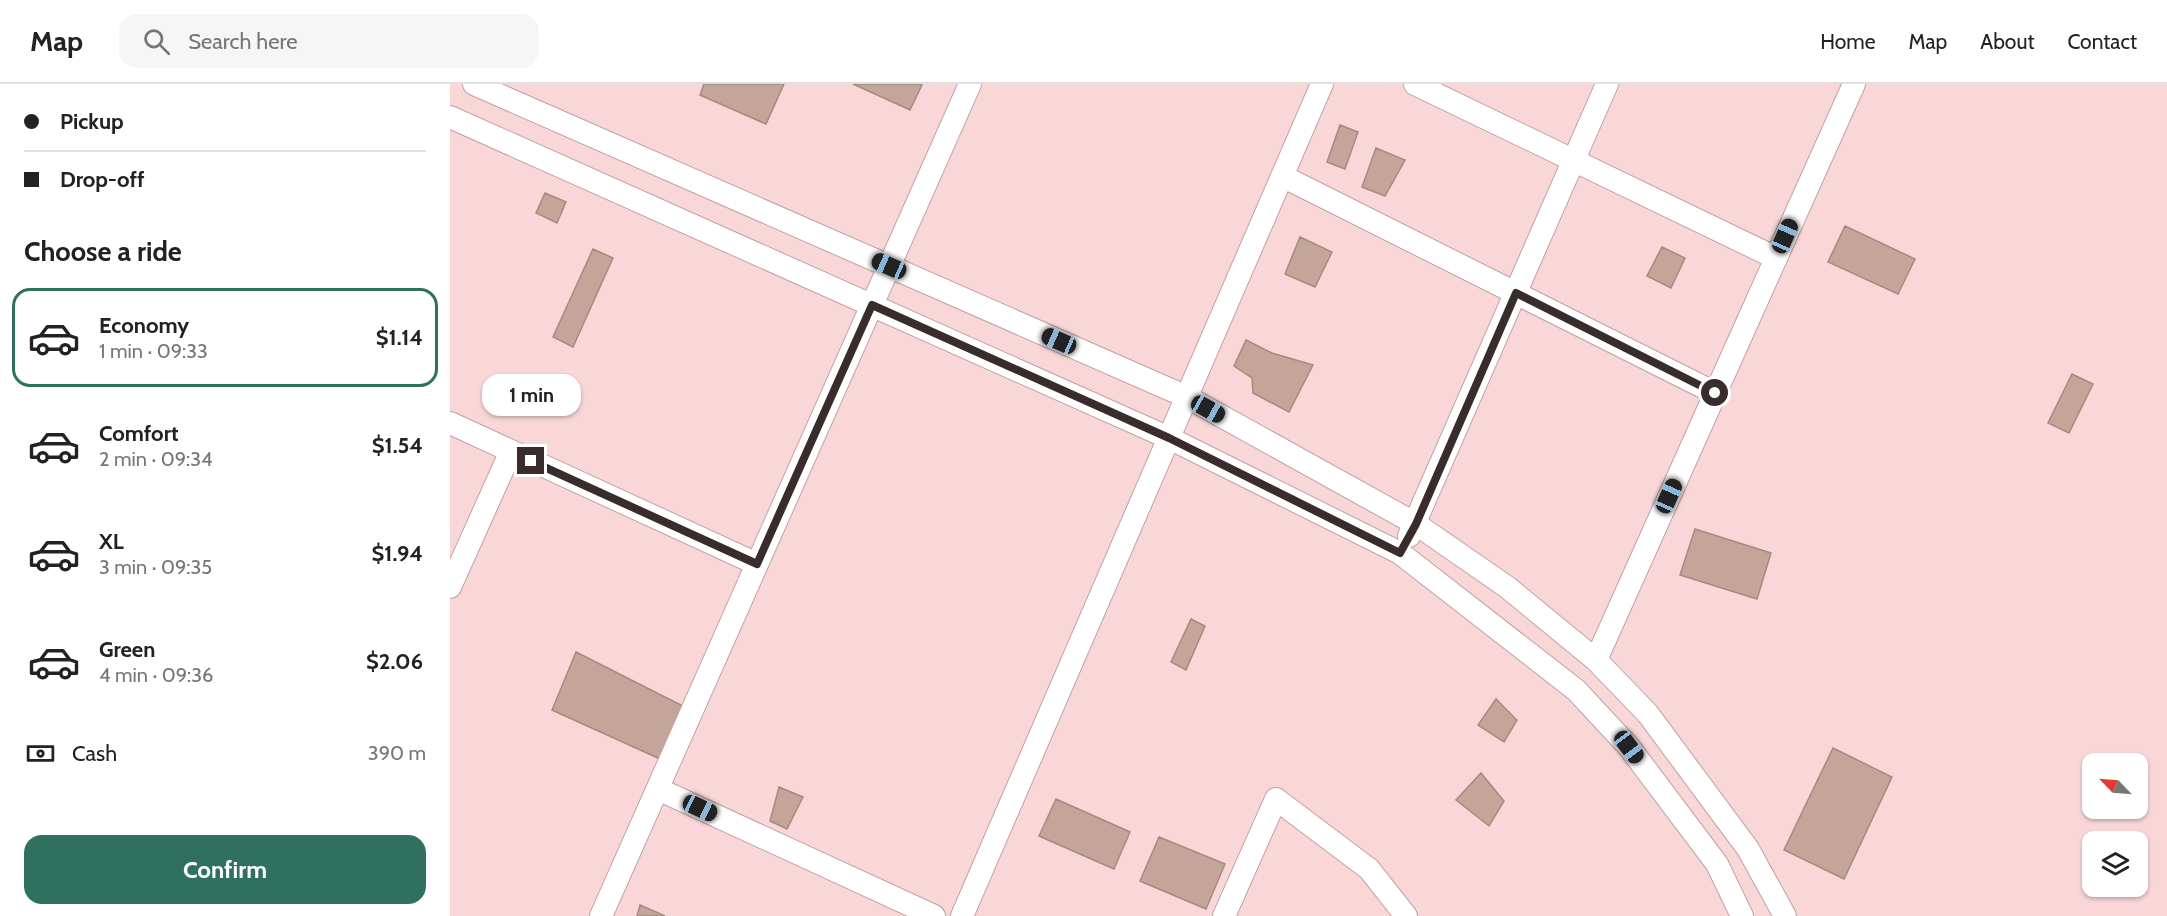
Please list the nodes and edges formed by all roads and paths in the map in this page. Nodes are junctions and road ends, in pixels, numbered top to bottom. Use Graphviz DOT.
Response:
graph roads {
  1 [pos="474,84"];
  2 [pos="970,84"];
  3 [pos="1322,84"];
  4 [pos="1415,84"];
  5 [pos="1607,84"];
  6 [pos="1854,84"];
  7 [pos="450,117"];
  8 [pos="1574,160"];
  9 [pos="1282,176"];
  10 [pos="1776,258"];
  11 [pos="889,266"];
  12 [pos="1516,293"];
  13 [pos="872,305"];
  14 [pos="1715,393"];
  15 [pos="1187,398"];
  16 [pos="450,423"];
  17 [pos="1169,438"];
  18 [pos="511,451"];
  19 [pos="1416,524"];
  20 [pos="1400,553"];
  21 [pos="757,564"];
  22 [pos="450,587"];
  23 [pos="1596,660"];
  24 [pos="658,789"];
  25 [pos="601,916"];
  26 [pos="934,916"];
  27 [pos="962,916"];
  28 [pos="1224,916"];
  29 [pos="1406,916"];
  30 [pos="1742,916"];
  31 [pos="1785,916"];
  1 -- 11 [label="street"];
  2 -- 11 [label="street"];
  3 -- 9 [label="street"];
  4 -- 8 [label="street"];
  5 -- 8 [label="street"];
  6 -- 10 [label="street"];
  7 -- 13 [label="street"];
  8 -- 10 [label="street"];
  8 -- 12 [label="street"];
  9 -- 12 [label="street"];
  9 -- 15 [label="street"];
  10 -- 14 [label="street"];
  11 -- 13 [label="street"];
  11 -- 15 [label="street"];
  12 -- 14 [label="street"];
  12 -- 19 [label="street"];
  13 -- 17 [label="street"];
  13 -- 21 [label="street"];
  14 -- 23 [label="street"];
  15 -- 17 [label="street"];
  15 -- 19 [label="street"];
  16 -- 18 [label="street"];
  17 -- 20 [label="street"];
  17 -- 27 [label="street"];
  18 -- 21 [label="street"];
  18 -- 22 [label="street"];
  19 -- 20 [label="street"];
  19 -- 23 [label="street"];
  20 -- 30 [label="street"];
  21 -- 24 [label="street"];
  23 -- 31 [label="street"];
  24 -- 25 [label="street"];
  24 -- 26 [label="street"];
  28 -- 29 [label="street"];
}
